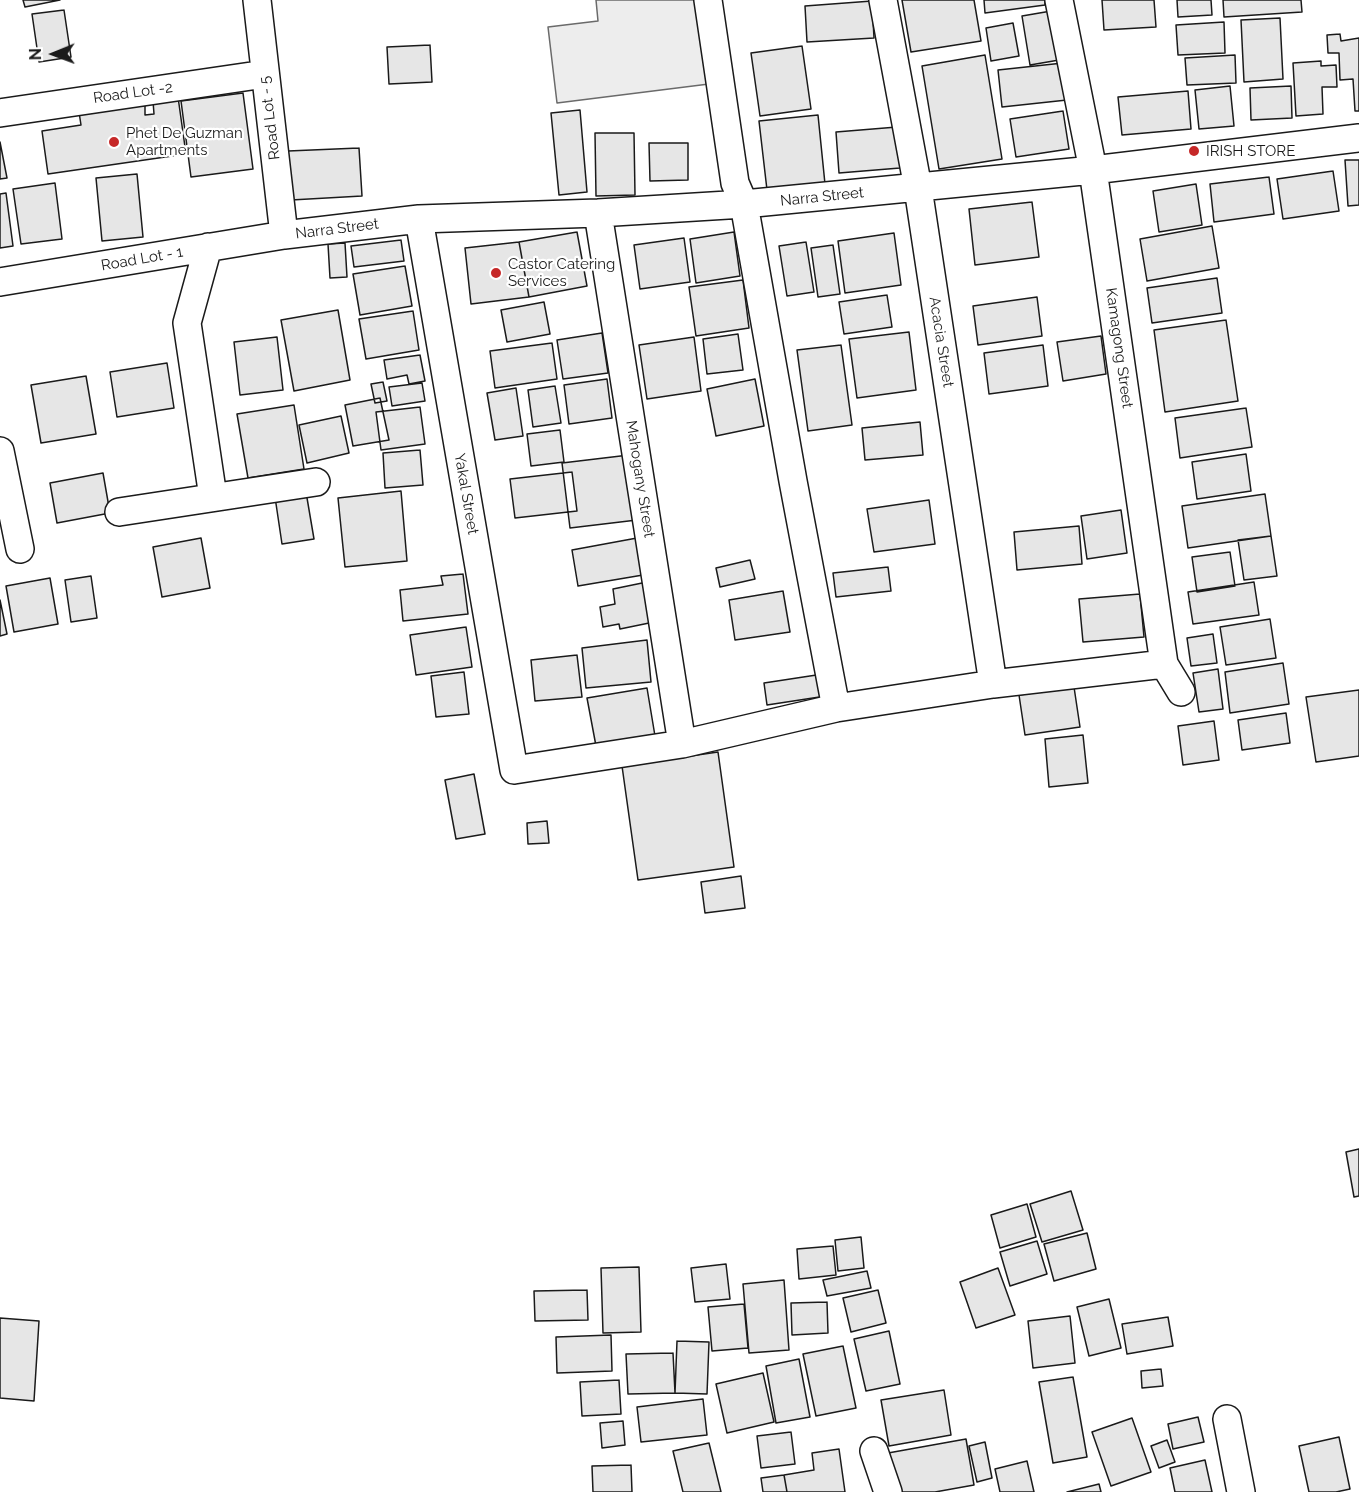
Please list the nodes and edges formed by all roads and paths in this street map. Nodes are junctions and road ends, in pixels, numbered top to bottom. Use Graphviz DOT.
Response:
graph roads {
  1 [pos="257,0"];
  2 [pos="708,0"];
  3 [pos="883,0"];
  4 [pos="1059,0"];
  5 [pos="265,74"];
  6 [pos="0,113"];
  7 [pos="1359,138"];
  8 [pos="1093,170"];
  9 [pos="918,188"];
  10 [pos="744,204"];
  11 [pos="598,213"];
  12 [pos="418,219"];
  13 [pos="284,235"];
  14 [pos="208,247"];
  15 [pos="0,282"];
  16 [pos="0,451"];
  17 [pos="316,482"];
  18 [pos="213,497"];
  19 [pos="119,512"];
  20 [pos="20,549"];
  21 [pos="1164,663"];
  22 [pos="993,684"];
  23 [pos="1181,692"];
  24 [pos="837,708"];
  25 [pos="682,744"];
  26 [pos="1227,1419"];
  27 [pos="874,1451"];
  28 [pos="888,1492"];
  29 [pos="1241,1492"];
  1 -- 5 [label="street, Road Lot - 5"];
  2 -- 10 [label="street"];
  3 -- 9 [label="street, Acacia Street"];
  4 -- 8 [label="street, Kamagong Street"];
  5 -- 6 [label="street, Road Lot -2"];
  5 -- 13 [label="street, Road Lot - 5"];
  7 -- 8 [label="street, Narra Street"];
  8 -- 9 [label="street, Narra Street"];
  8 -- 21 [label="street, Kamagong Street"];
  9 -- 10 [label="street, Narra Street"];
  9 -- 22 [label="street, Acacia Street"];
  10 -- 11 [label="street, Narra Street"];
  10 -- 24 [label="street"];
  11 -- 12 [label="street, Narra Street"];
  11 -- 25 [label="street, Mahogany Street"];
  12 -- 13 [label="street, Narra Street"];
  12 -- 25 [label="street, Yakal Street"];
  13 -- 14 [label="street, Road Lot - 1"];
  14 -- 15 [label="street, Road Lot - 1"];
  14 -- 18 [label="street"];
  16 -- 20 [label="street"];
  17 -- 18 [label="street"];
  18 -- 19 [label="street"];
  21 -- 22 [label="street"];
  21 -- 23 [label="street, Kamagong Street"];
  22 -- 24 [label="street"];
  24 -- 25 [label="street"];
  26 -- 29 [label="street"];
  27 -- 28 [label="street"];
}
